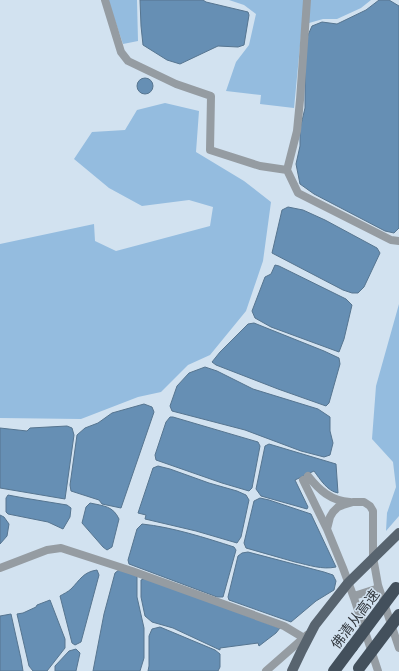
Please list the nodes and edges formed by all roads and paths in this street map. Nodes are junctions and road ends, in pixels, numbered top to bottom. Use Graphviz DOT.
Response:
graph roads {
  1 [pos="105,0"];
  2 [pos="307,0"];
  3 [pos="287,170"];
  4 [pos="399,241"];
  5 [pos="353,502"];
  6 [pos="328,529"];
  7 [pos="399,533"];
  8 [pos="373,557"];
  9 [pos="0,568"];
  10 [pos="348,582"];
  11 [pos="397,586"];
  12 [pos="379,588"];
  13 [pos="354,596"];
  14 [pos="399,615"];
  15 [pos="315,625"];
  16 [pos="304,638"];
  17 [pos="399,648"];
  18 [pos="358,670"];
  19 [pos="266,671"];
  20 [pos="292,671"];
  21 [pos="334,671"];
  22 [pos="378,671"];
  1 -- 3 [label="street"];
  2 -- 3 [label="street"];
  3 -- 4 [label="street"];
  5 -- 6 [label="street"];
  5 -- 6 [label="street"];
  5 -- 8 [label="street"];
  6 -- 10 [label="street"];
  7 -- 8 [label="main road"];
  8 -- 10 [label="main road"];
  8 -- 12 [label="street"];
  9 -- 16 [label="street"];
  10 -- 13 [label="street"];
  10 -- 15 [label="main road"];
  11 -- 21 [label="highway, 佛清从高速, bridge"];
  12 -- 13 [label="street"];
  12 -- 17 [label="street"];
  13 -- 22 [label="street"];
  14 -- 18 [label="highway, bridge"];
  15 -- 16 [label="street"];
  15 -- 20 [label="main road"];
  16 -- 19 [label="street"];
}
